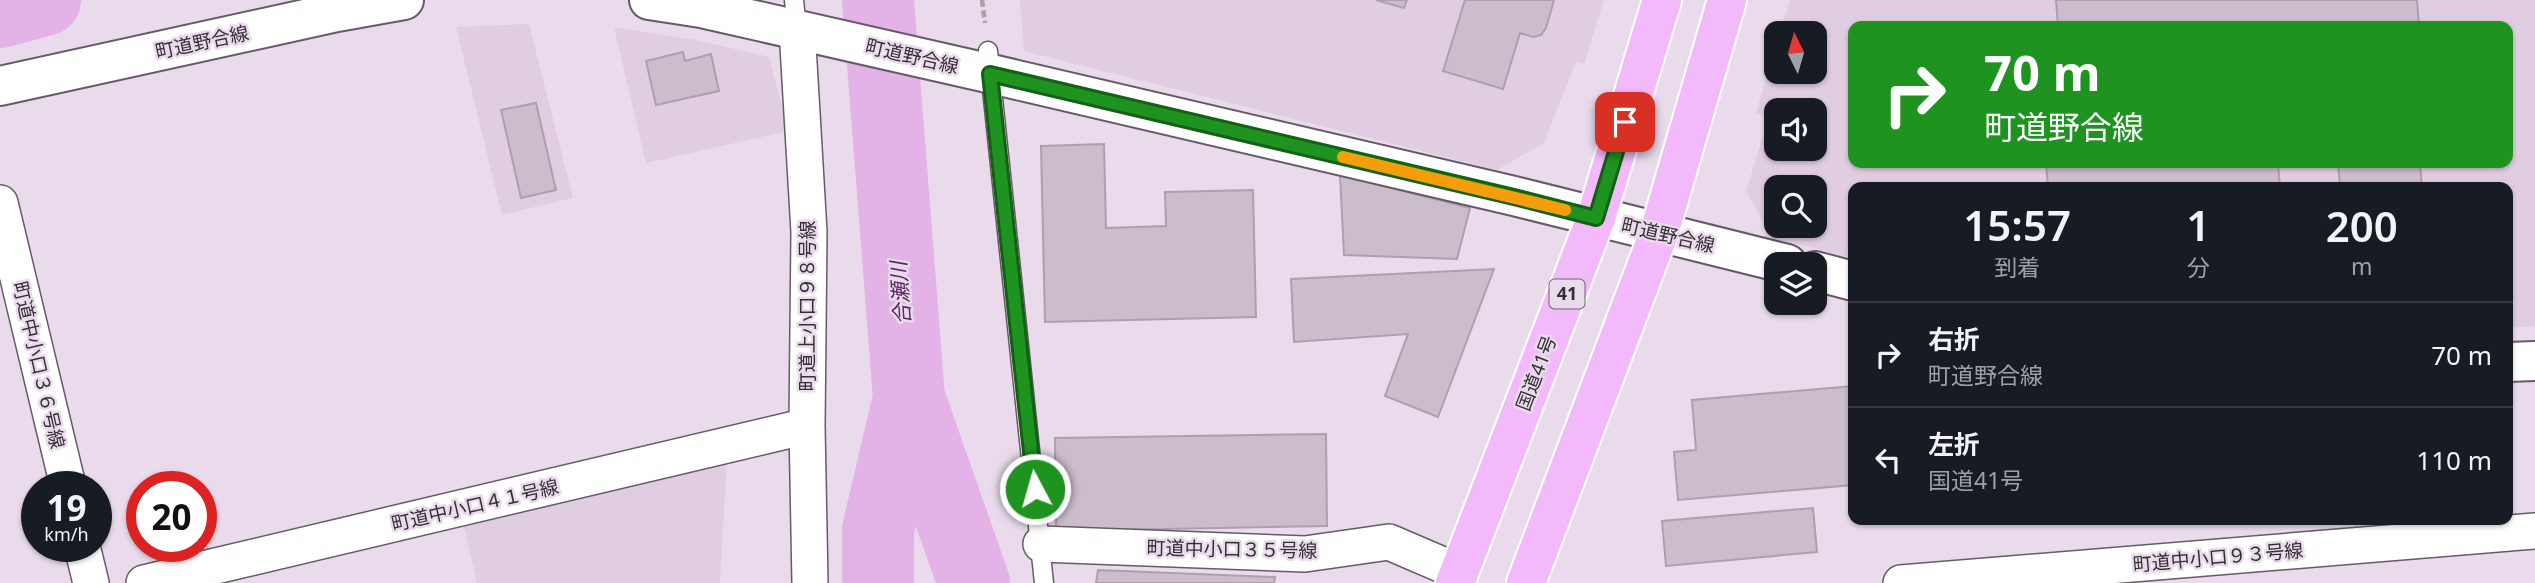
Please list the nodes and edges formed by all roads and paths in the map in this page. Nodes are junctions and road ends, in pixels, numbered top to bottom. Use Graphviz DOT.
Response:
graph roads {
  1 [pos="404,0"];
  2 [pos="649,0"];
  3 [pos="1662,0"];
  4 [pos="1727,0"];
  5 [pos="798,20"];
  6 [pos="987,66"];
  7 [pos="0,86"];
  8 [pos="0,202"];
  9 [pos="1596,218"];
  10 [pos="1659,233"];
  11 [pos="1764,258"];
  12 [pos="1827,274"];
  13 [pos="1848,280"];
  14 [pos="2535,361"];
  15 [pos="2513,362"];
  16 [pos="807,426"];
  17 [pos="64,471"];
  18 [pos="2535,531"];
  19 [pos="1041,544"];
  20 [pos="86,562"];
  21 [pos="1457,577"];
  22 [pos="91,583"];
  23 [pos="144,583"];
  24 [pos="810,583"];
  25 [pos="1044,583"];
  26 [pos="1525,583"];
  27 [pos="1901,583"];
  1 -- 7 [label="street, 町道野合線"];
  2 -- 5 [label="street, 町道野合線"];
  3 -- 9 [label="highway, 国道41号 / 41"];
  4 -- 10 [label="highway"];
  5 -- 6 [label="street, 町道野合線"];
  5 -- 16 [label="street, 町道上小口９８号線"];
  6 -- 9 [label="street, 町道野合線"];
  6 -- 19 [label="lane"];
  8 -- 17 [label="street, 町道中小口３６号線"];
  9 -- 10 [label="street, 町道野合線"];
  9 -- 21 [label="highway, 国道41号 / 41"];
  10 -- 11 [label="street, 町道野合線"];
  10 -- 26 [label="highway"];
  12 -- 13 [label="street"];
  14 -- 15 [label="street"];
  16 -- 23 [label="street, 町道中小口４１号線"];
  16 -- 24 [label="street, 町道上小口９８号線"];
  18 -- 27 [label="street, 町道中小口９３号線"];
  19 -- 21 [label="street, 町道中小口３５号線"];
  19 -- 25 [label="lane"];
  20 -- 22 [label="street"];
}
